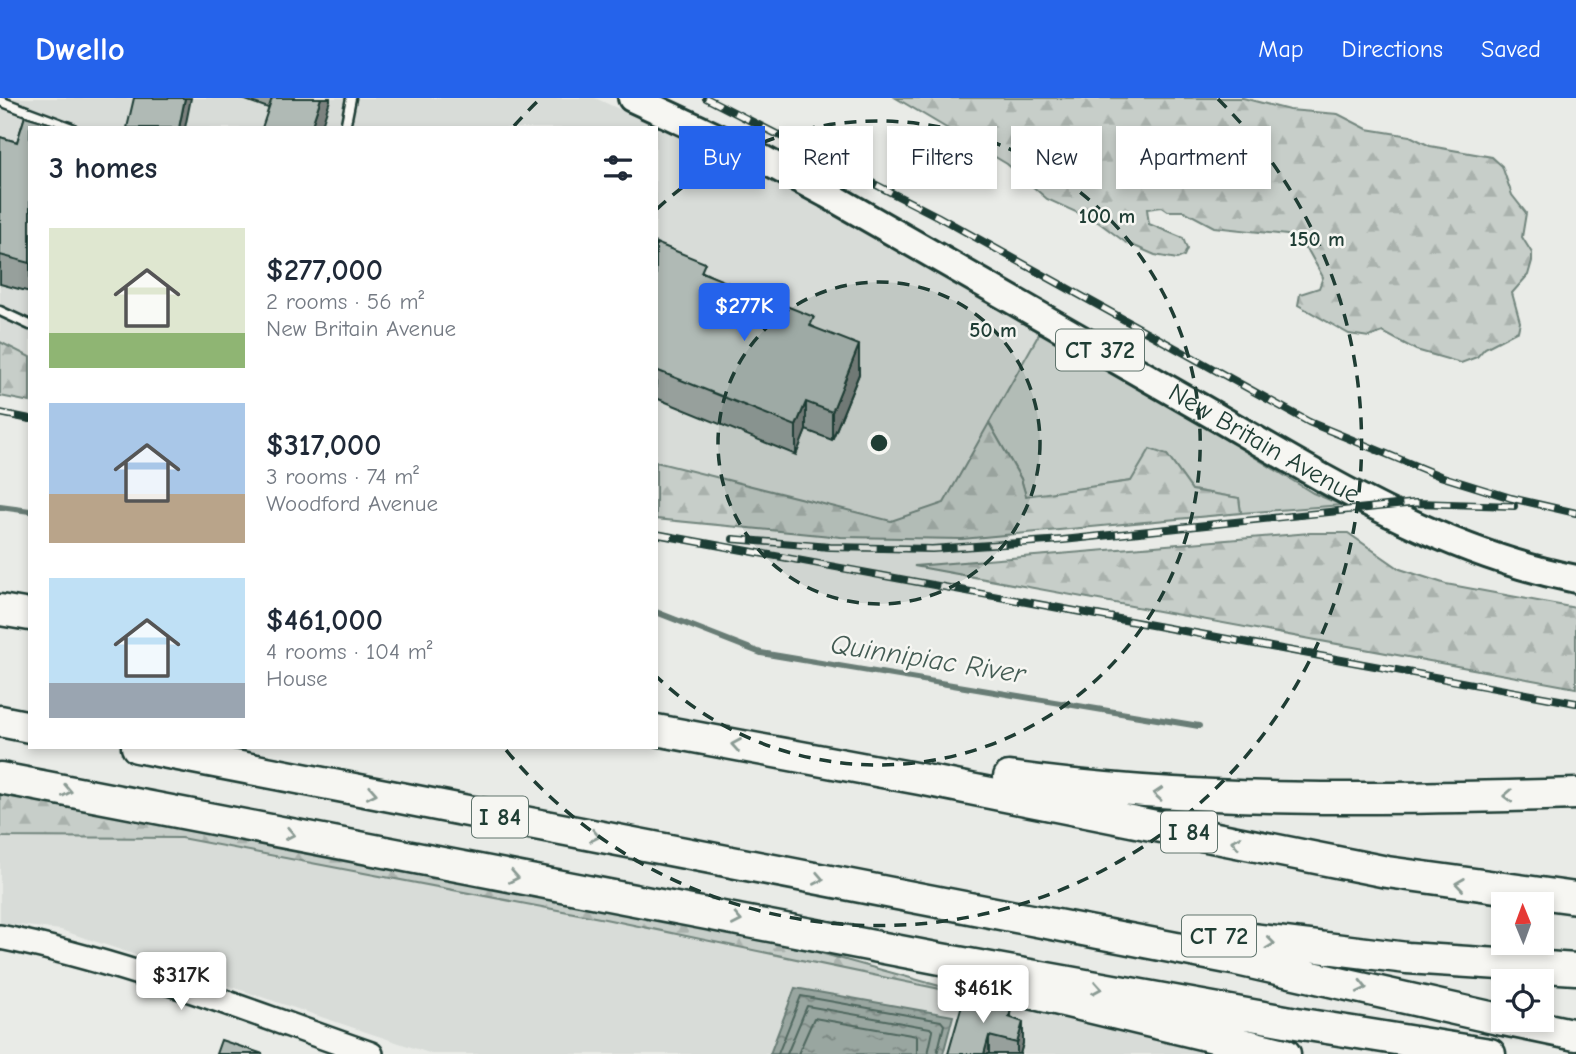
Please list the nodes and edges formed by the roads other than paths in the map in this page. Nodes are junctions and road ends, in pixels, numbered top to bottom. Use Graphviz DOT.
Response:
graph roads {
  1 [pos="351,98"];
  2 [pos="632,98"];
  3 [pos="0,101"];
  4 [pos="67,126"];
  5 [pos="345,126"];
  6 [pos="0,311"];
  7 [pos="28,324"];
  8 [pos="1576,579"];
  9 [pos="0,610"];
  10 [pos="28,615"];
  11 [pos="0,721"];
  12 [pos="28,727"];
  13 [pos="658,730"];
  14 [pos="146,749"];
  15 [pos="803,757"];
  16 [pos="0,778"];
  17 [pos="1576,794"];
  18 [pos="863,888"];
  19 [pos="1576,898"];
  20 [pos="0,937"];
  21 [pos="862,943"];
  22 [pos="1576,969"];
  23 [pos="1491,1017"];
  24 [pos="1554,1030"];
  25 [pos="1576,1035"];
  26 [pos="371,1054"];
  27 [pos="1285,1054"];
  28 [pos="1490,1054"];
  1 -- 5 [label="lane"];
  2 -- 8 [label="main road, New Britain Avenue / CT 372"];
  3 -- 4 [label="lane"];
  6 -- 7 [label="lane"];
  9 -- 10 [label="highway"];
  11 -- 12 [label="highway"];
  15 -- 13 [label="highway, I 84, one-way"];
  14 -- 18 [label="highway, I 84, one-way"];
  17 -- 15 [label="highway, one-way"];
  19 -- 15 [label="highway, I 84, one-way"];
  16 -- 21 [label="highway, one-way"];
  18 -- 22 [label="highway, CT 72, one-way"];
  18 -- 23 [label="highway, I 84, one-way"];
  20 -- 26 [label="street"];
  21 -- 27 [label="highway"];
  21 -- 28 [label="highway, one-way"];
  24 -- 25 [label="highway, I 84"];
}
